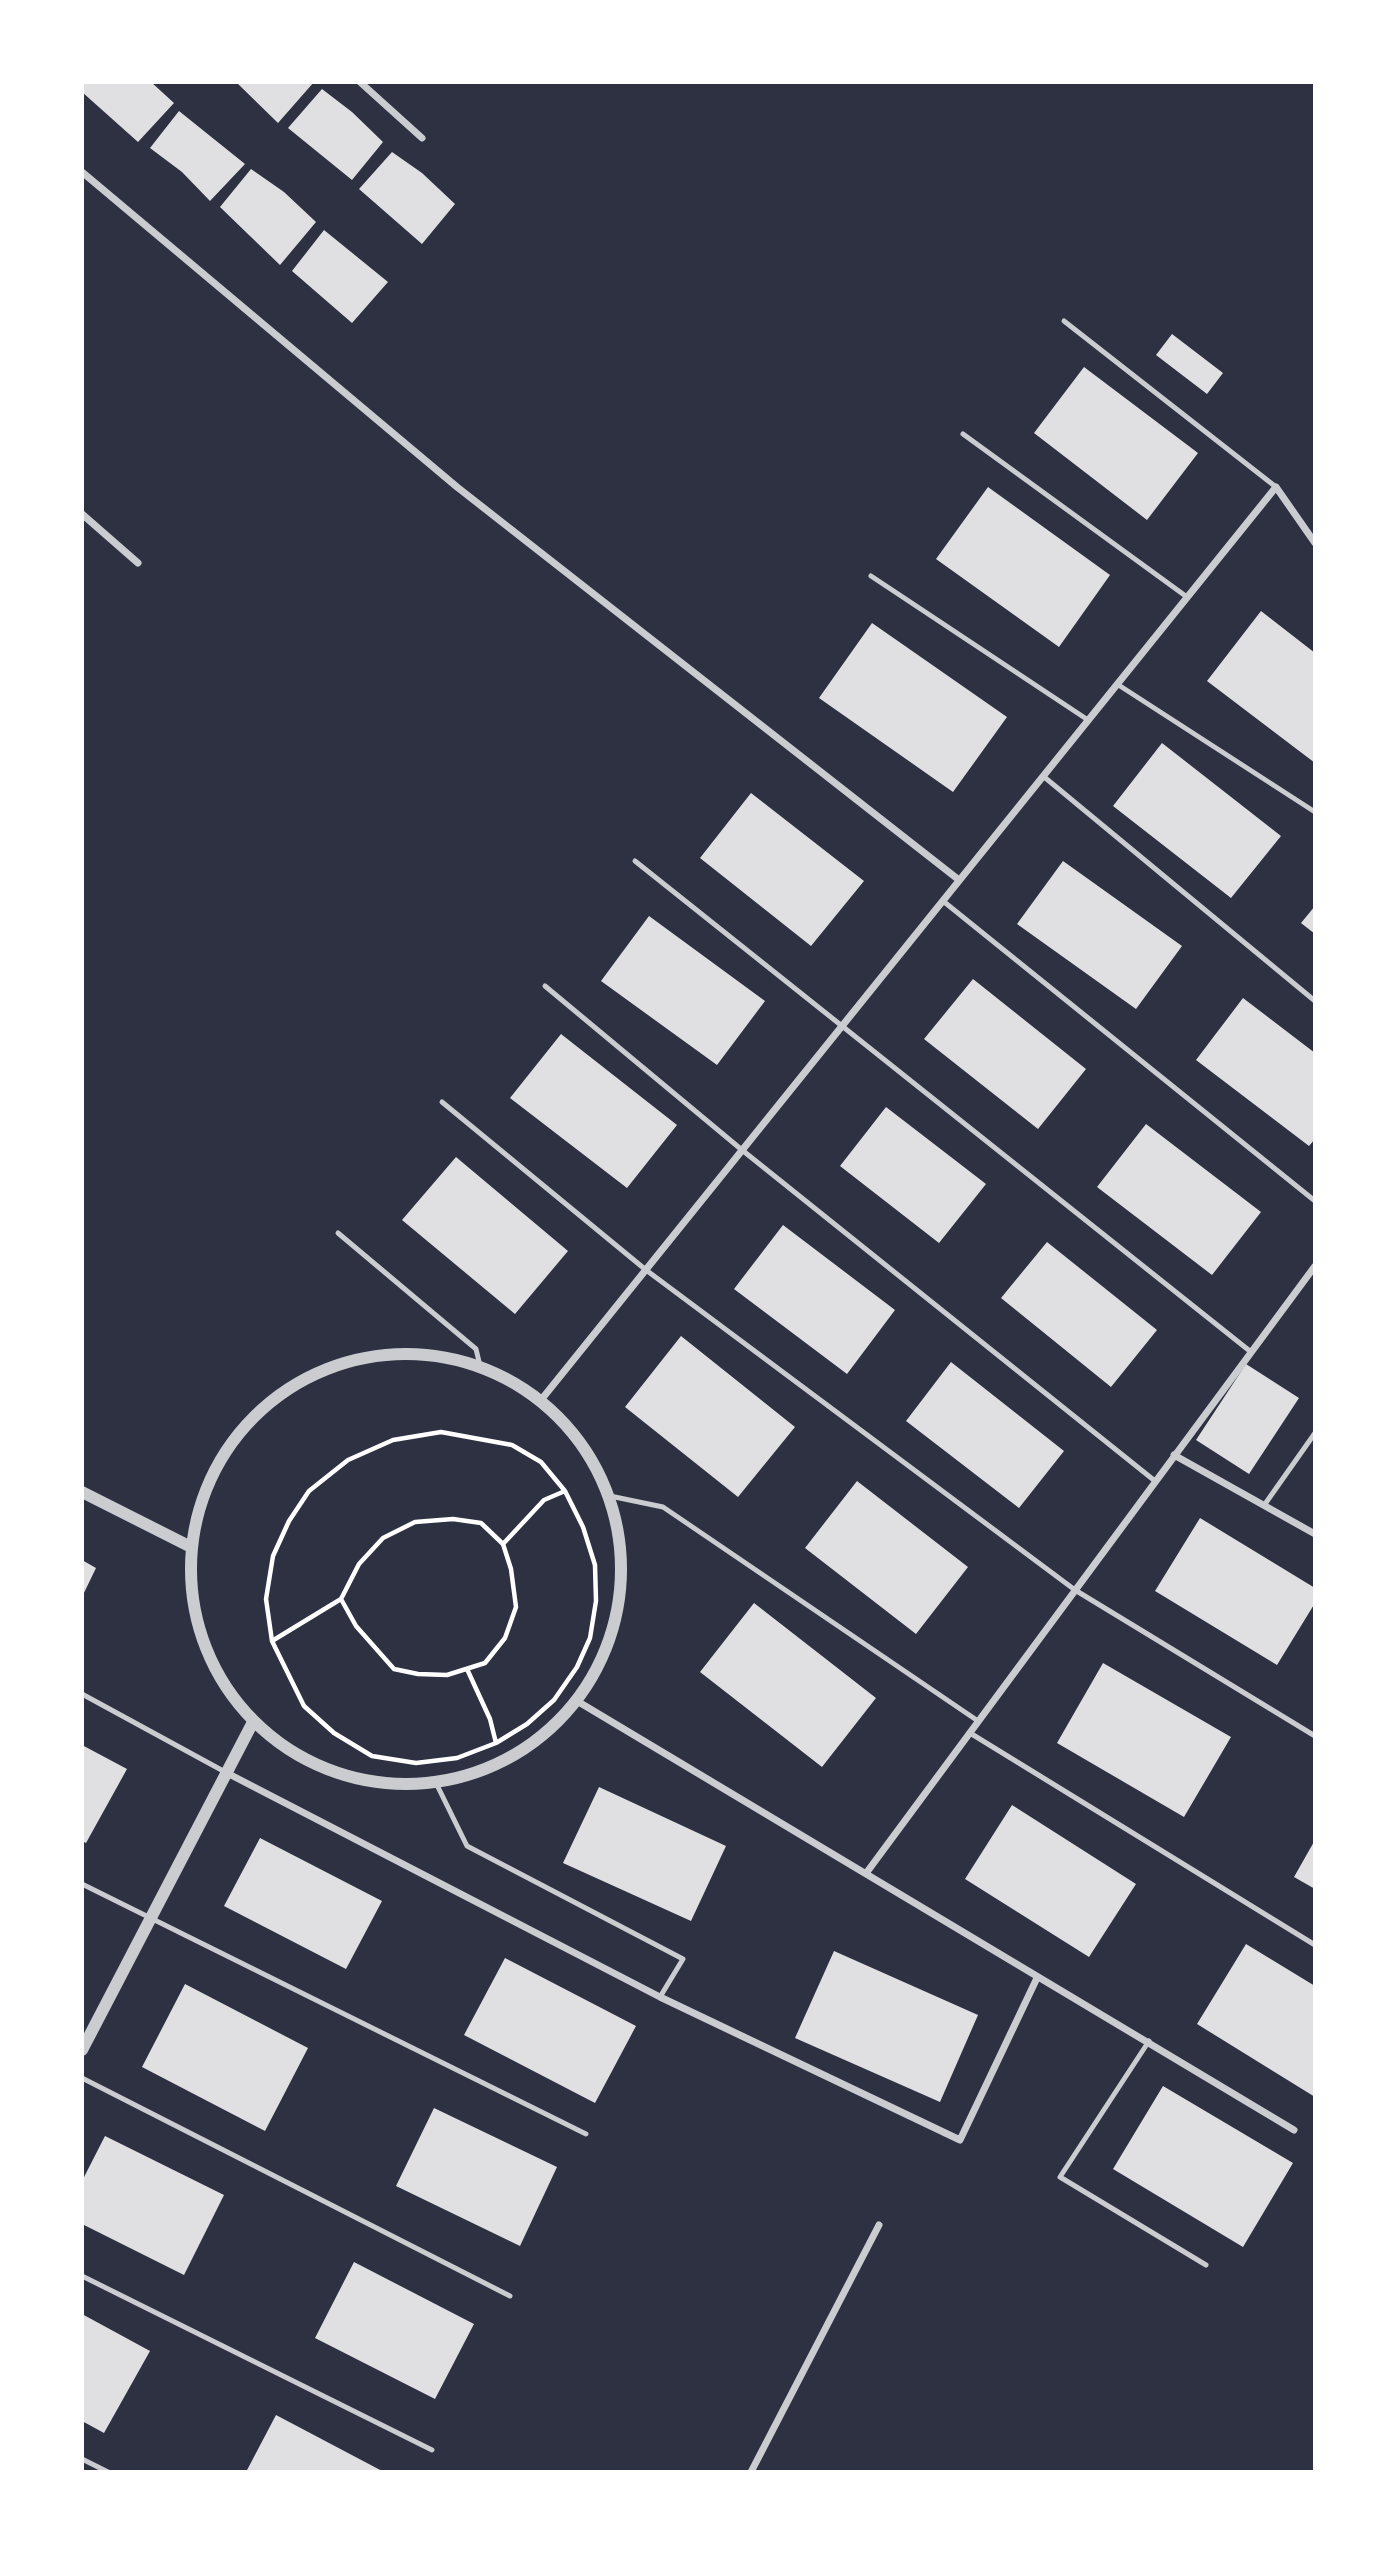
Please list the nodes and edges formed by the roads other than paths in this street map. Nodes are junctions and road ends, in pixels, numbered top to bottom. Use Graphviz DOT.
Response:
graph roads {
  1 [pos="360,82"];
  2 [pos="422,138"];
  3 [pos="82,172"];
  4 [pos="1064,321"];
  5 [pos="963,434"];
  6 [pos="1276,487"];
  7 [pos="82,514"];
  8 [pos="1315,542"];
  9 [pos="138,563"];
  10 [pos="871,576"];
  11 [pos="1187,597"];
  12 [pos="1117,684"];
  13 [pos="1088,720"];
  14 [pos="1043,776"];
  15 [pos="1315,813"];
  16 [pos="635,860"];
  17 [pos="959,880"];
  18 [pos="943,901"];
  19 [pos="545,986"];
  20 [pos="1315,1000"];
  21 [pos="843,1024"];
  22 [pos="442,1102"];
  23 [pos="742,1150"];
  24 [pos="1315,1201"];
  25 [pos="338,1233"];
  26 [pos="1315,1265"];
  27 [pos="646,1270"];
  28 [pos="1251,1352"];
  29 [pos="481,1370"];
  30 [pos="541,1400"];
  31 [pos="1315,1433"];
  32 [pos="1174,1455"];
  33 [pos="1155,1481"];
  34 [pos="82,1492"];
  35 [pos="610,1496"];
  36 [pos="1265,1504"];
  37 [pos="1315,1534"];
  38 [pos="191,1547"];
  39 [pos="1075,1590"];
  40 [pos="82,1694"];
  41 [pos="578,1701"];
  42 [pos="978,1721"];
  43 [pos="253,1722"];
  44 [pos="970,1733"];
  45 [pos="1315,1736"];
  46 [pos="227,1773"];
  47 [pos="436,1783"];
  48 [pos="867,1872"];
  49 [pos="82,1884"];
  50 [pos="151,1919"];
  51 [pos="1315,1945"];
  52 [pos="1037,1978"];
  53 [pos="660,1997"];
  54 [pos="1149,2041"];
  55 [pos="82,2050"];
  56 [pos="82,2078"];
  57 [pos="1294,2130"];
  58 [pos="586,2134"];
  59 [pos="879,2225"];
  60 [pos="1206,2264"];
  61 [pos="82,2276"];
  62 [pos="510,2296"];
  63 [pos="432,2450"];
  64 [pos="82,2459"];
  65 [pos="108,2472"];
  66 [pos="751,2472"];
  1 -- 2 [label="street"];
  3 -- 17 [label="street"];
  4 -- 6 [label="lane"];
  5 -- 11 [label="lane"];
  6 -- 8 [label="street"];
  6 -- 11 [label="street"];
  7 -- 9 [label="street"];
  10 -- 13 [label="lane"];
  11 -- 12 [label="street"];
  12 -- 13 [label="street"];
  12 -- 15 [label="lane"];
  13 -- 14 [label="street"];
  14 -- 17 [label="street"];
  14 -- 20 [label="lane"];
  16 -- 21 [label="lane"];
  17 -- 18 [label="street"];
  18 -- 21 [label="street"];
  18 -- 24 [label="lane"];
  19 -- 23 [label="lane"];
  21 -- 23 [label="street"];
  21 -- 28 [label="lane"];
  22 -- 27 [label="lane"];
  23 -- 27 [label="street"];
  23 -- 33 [label="lane"];
  25 -- 29 [label="lane"];
  26 -- 28 [label="street"];
  27 -- 30 [label="street"];
  27 -- 39 [label="lane"];
  28 -- 32 [label="street"];
  29 -- 30 [label="street"];
  29 -- 38 [label="street"];
  30 -- 35 [label="street"];
  31 -- 36 [label="lane"];
  32 -- 33 [label="street"];
  32 -- 36 [label="street"];
  33 -- 39 [label="street"];
  34 -- 38 [label="street"];
  35 -- 41 [label="street"];
  35 -- 42 [label="lane"];
  36 -- 37 [label="street"];
  38 -- 43 [label="street"];
  39 -- 42 [label="street"];
  39 -- 45 [label="lane"];
  40 -- 46 [label="lane"];
  41 -- 47 [label="street"];
  41 -- 48 [label="street"];
  42 -- 44 [label="street"];
  43 -- 46 [label="street"];
  43 -- 47 [label="street"];
  44 -- 48 [label="street"];
  44 -- 51 [label="lane"];
  46 -- 50 [label="street"];
  46 -- 53 [label="street"];
  47 -- 53 [label="lane"];
  48 -- 52 [label="street"];
  49 -- 50 [label="lane"];
  50 -- 55 [label="street"];
  50 -- 58 [label="lane"];
  52 -- 53 [label="street"];
  52 -- 54 [label="street"];
  54 -- 57 [label="street"];
  54 -- 60 [label="lane"];
  56 -- 62 [label="lane"];
  59 -- 66 [label="street"];
  61 -- 63 [label="lane"];
  64 -- 65 [label="lane"];
}
